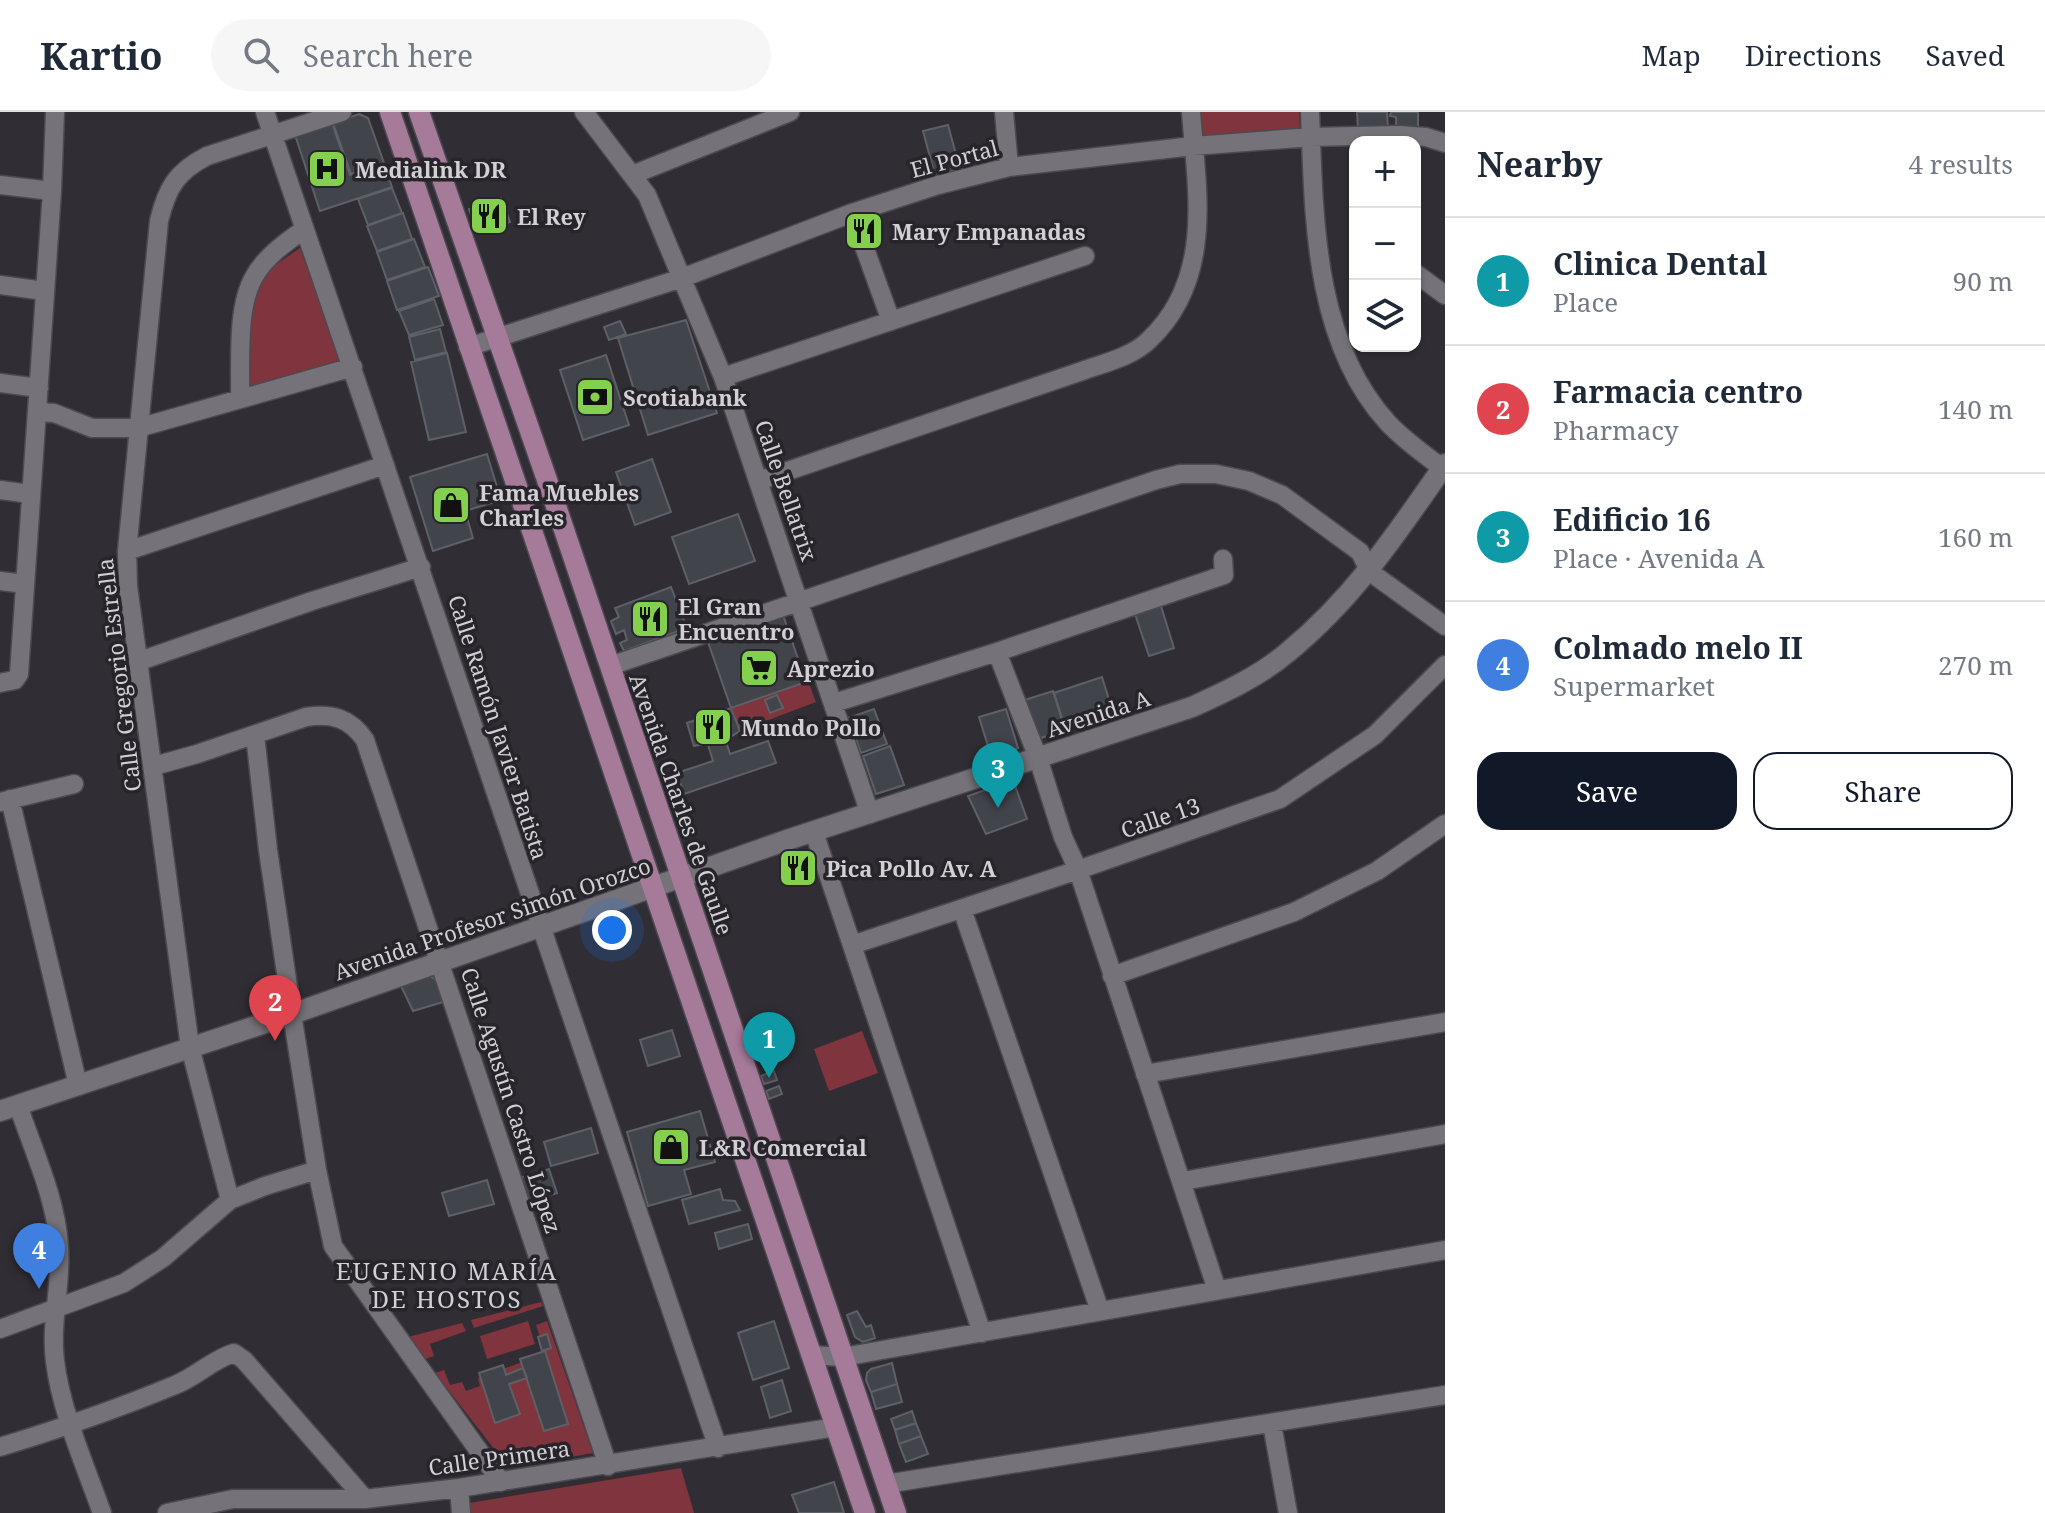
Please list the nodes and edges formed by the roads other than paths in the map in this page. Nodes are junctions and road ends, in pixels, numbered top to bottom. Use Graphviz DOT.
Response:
graph roads {
  1 [pos="55,112"];
  2 [pos="265,112"];
  3 [pos="342,112"];
  4 [pos="390,112"];
  5 [pos="419,112"];
  6 [pos="584,112"];
  7 [pos="790,112"];
  8 [pos="1004,112"];
  9 [pos="1191,112"];
  10 [pos="1310,112"];
  11 [pos="272,133"];
  12 [pos="1311,137"];
  13 [pos="1445,143"];
  14 [pos="1193,146"];
  15 [pos="1009,167"];
  16 [pos="632,175"];
  17 [pos="0,185"];
  18 [pos="52,191"];
  19 [pos="852,213"];
  20 [pos="303,230"];
  21 [pos="1085,256"];
  22 [pos="1421,277"];
  23 [pos="682,278"];
  24 [pos="0,285"];
  25 [pos="44,291"];
  26 [pos="1445,295"];
  27 [pos="891,321"];
  28 [pos="497,337"];
  29 [pos="468,347"];
  30 [pos="353,367"];
  31 [pos="723,377"];
  32 [pos="0,383"];
  33 [pos="39,388"];
  34 [pos="240,399"];
  35 [pos="38,412"];
  36 [pos="138,428"];
  37 [pos="385,465"];
  38 [pos="1444,467"];
  39 [pos="758,481"];
  40 [pos="0,490"];
  41 [pos="30,494"];
  42 [pos="127,551"];
  43 [pos="1223,559"];
  44 [pos="421,567"];
  45 [pos="1370,572"];
  46 [pos="0,581"];
  47 [pos="25,584"];
  48 [pos="799,600"];
  49 [pos="1445,626"];
  50 [pos="997,652"];
  51 [pos="137,662"];
  52 [pos="1445,665"];
  53 [pos="610,666"];
  54 [pos="8,682"];
  55 [pos="834,703"];
  56 [pos="255,735"];
  57 [pos="1038,758"];
  58 [pos="154,766"];
  59 [pos="74,784"];
  60 [pos="5,800"];
  61 [pos="870,814"];
  62 [pos="1445,824"];
  63 [pos="814,832"];
  64 [pos="1078,870"];
  65 [pos="681,877"];
  66 [pos="653,887"];
  67 [pos="962,909"];
  68 [pos="540,927"];
  69 [pos="852,945"];
  70 [pos="441,960"];
  71 [pos="1112,976"];
  72 [pos="292,1014"];
  73 [pos="1445,1022"];
  74 [pos="190,1047"];
  75 [pos="1145,1074"];
  76 [pos="78,1085"];
  77 [pos="9,1108"];
  78 [pos="1445,1134"];
  79 [pos="317,1170"];
  80 [pos="1183,1181"];
  81 [pos="230,1200"];
  82 [pos="1445,1250"];
  83 [pos="1217,1290"];
  84 [pos="56,1310"];
  85 [pos="1100,1311"];
  86 [pos="0,1329"];
  87 [pos="982,1333"];
  88 [pos="812,1355"];
  89 [pos="843,1357"];
  90 [pos="1445,1395"];
  91 [pos="1272,1424"];
  92 [pos="71,1425"];
  93 [pos="836,1427"];
  94 [pos="0,1447"];
  95 [pos="718,1448"];
  96 [pos="608,1466"];
  97 [pos="501,1482"];
  98 [pos="886,1484"];
  99 [pos="459,1488"];
  100 [pos="365,1499"];
  101 [pos="337,1506"];
  102 [pos="102,1513"];
  103 [pos="167,1513"];
  104 [pos="461,1513"];
  105 [pos="865,1513"];
  106 [pos="896,1513"];
  107 [pos="1288,1513"];
  1 -- 18 [label="street"];
  2 -- 11 [label="street, Calle Ramón Javier Batista"];
  3 -- 11 [label="street, Calle Gregorio Estrella"];
  4 -- 29 [label="main road"];
  5 -- 28 [label="main road, Avenida Charles de Gaulle"];
  6 -- 16 [label="street, Calle Bellatrix"];
  7 -- 16 [label="street"];
  8 -- 15 [label="street"];
  9 -- 14 [label="street"];
  10 -- 12 [label="street"];
  11 -- 20 [label="street, Calle Ramón Javier Batista"];
  11 -- 36 [label="street, Calle Gregorio Estrella"];
  12 -- 13 [label="street, El Portal"];
  12 -- 14 [label="street, El Portal"];
  12 -- 38 [label="street"];
  14 -- 15 [label="street, El Portal"];
  14 -- 39 [label="street"];
  15 -- 19 [label="street, El Portal"];
  16 -- 23 [label="street, Calle Bellatrix"];
  17 -- 18 [label="street"];
  18 -- 25 [label="street"];
  19 -- 23 [label="street, El Portal"];
  19 -- 27 [label="street"];
  20 -- 30 [label="street, Calle Ramón Javier Batista"];
  20 -- 34 [label="street"];
  21 -- 27 [label="street"];
  22 -- 26 [label="street"];
  23 -- 28 [label="street, El Portal"];
  23 -- 31 [label="street, Calle Bellatrix"];
  24 -- 25 [label="street"];
  25 -- 33 [label="street"];
  27 -- 31 [label="street"];
  28 -- 29 [label="street, El Portal"];
  28 -- 53 [label="main road, Avenida Charles de Gaulle"];
  29 -- 66 [label="main road"];
  30 -- 34 [label="street"];
  30 -- 37 [label="street, Calle Ramón Javier Batista"];
  31 -- 39 [label="street, Calle Bellatrix"];
  32 -- 33 [label="street"];
  33 -- 35 [label="street"];
  34 -- 36 [label="street"];
  35 -- 36 [label="street"];
  35 -- 41 [label="street"];
  36 -- 42 [label="street, Calle Gregorio Estrella"];
  37 -- 42 [label="street"];
  37 -- 44 [label="street, Calle Ramón Javier Batista"];
  38 -- 45 [label="main road, Avenida A"];
  39 -- 48 [label="street, Calle Bellatrix"];
  40 -- 41 [label="street"];
  41 -- 47 [label="street"];
  42 -- 51 [label="street, Calle Gregorio Estrella"];
  43 -- 50 [label="street"];
  44 -- 51 [label="street"];
  44 -- 68 [label="street, Calle Ramón Javier Batista"];
  45 -- 48 [label="street"];
  45 -- 49 [label="street"];
  45 -- 57 [label="main road, Avenida A"];
  46 -- 47 [label="street"];
  47 -- 54 [label="street"];
  48 -- 53 [label="street"];
  48 -- 55 [label="street, Calle Bellatrix"];
  50 -- 55 [label="street"];
  50 -- 57 [label="street"];
  51 -- 58 [label="street, Calle Gregorio Estrella"];
  52 -- 64 [label="street, Calle 13"];
  53 -- 65 [label="main road, Avenida Charles de Gaulle"];
  55 -- 61 [label="street, Calle Bellatrix"];
  56 -- 58 [label="street, Calle Agustín Castro López"];
  56 -- 70 [label="street, Calle Agustín Castro López"];
  56 -- 72 [label="street"];
  57 -- 61 [label="main road, Avenida A"];
  57 -- 64 [label="street"];
  58 -- 74 [label="street, Calle Gregorio Estrella"];
  59 -- 60 [label="street"];
  60 -- 76 [label="street"];
  61 -- 63 [label="main road, Avenida A"];
  62 -- 71 [label="street"];
  63 -- 65 [label="main road, Avenida A"];
  63 -- 69 [label="street"];
  64 -- 67 [label="street, Calle 13"];
  64 -- 71 [label="street"];
  65 -- 66 [label="main road, Avenida Profesor Simón Orozco"];
  65 -- 89 [label="main road, Avenida Charles de Gaulle"];
  66 -- 68 [label="main road, Avenida Profesor Simón Orozco"];
  66 -- 88 [label="main road"];
  67 -- 69 [label="street, Calle 13"];
  67 -- 85 [label="street"];
  68 -- 70 [label="main road, Avenida Profesor Simón Orozco"];
  68 -- 95 [label="street, Calle Ramón Javier Batista"];
  69 -- 87 [label="street"];
  70 -- 72 [label="main road, Avenida Profesor Simón Orozco"];
  70 -- 96 [label="street, Calle Agustín Castro López"];
  71 -- 75 [label="street"];
  72 -- 74 [label="main road, Avenida Profesor Simón Orozco"];
  72 -- 79 [label="street"];
  73 -- 75 [label="street"];
  74 -- 76 [label="main road, Avenida Profesor Simón Orozco"];
  74 -- 81 [label="street, Calle Gregorio Estrella"];
  75 -- 80 [label="street"];
  76 -- 77 [label="main road, Avenida Profesor Simón Orozco"];
  77 -- 84 [label="street"];
  78 -- 80 [label="street"];
  79 -- 81 [label="street"];
  79 -- 97 [label="street"];
  80 -- 83 [label="street"];
  81 -- 84 [label="street"];
  82 -- 83 [label="street"];
  83 -- 85 [label="street"];
  84 -- 86 [label="street"];
  84 -- 92 [label="street"];
  85 -- 87 [label="street"];
  87 -- 89 [label="street"];
  88 -- 89 [label="street"];
  88 -- 93 [label="main road"];
  89 -- 98 [label="main road, Avenida Charles de Gaulle"];
  90 -- 91 [label="street"];
  91 -- 98 [label="street"];
  91 -- 107 [label="street"];
  92 -- 94 [label="street"];
  92 -- 100 [label="street"];
  92 -- 102 [label="street"];
  93 -- 95 [label="street, Calle Primera"];
  93 -- 105 [label="main road"];
  95 -- 96 [label="street, Calle Primera"];
  96 -- 97 [label="street, Calle Primera"];
  97 -- 99 [label="street, Calle Primera"];
  98 -- 106 [label="main road, Avenida Charles de Gaulle"];
  99 -- 100 [label="street, Calle Primera"];
  99 -- 104 [label="street"];
  100 -- 101 [label="street, Calle Primera"];
  101 -- 103 [label="street, Calle Primera"];
}
